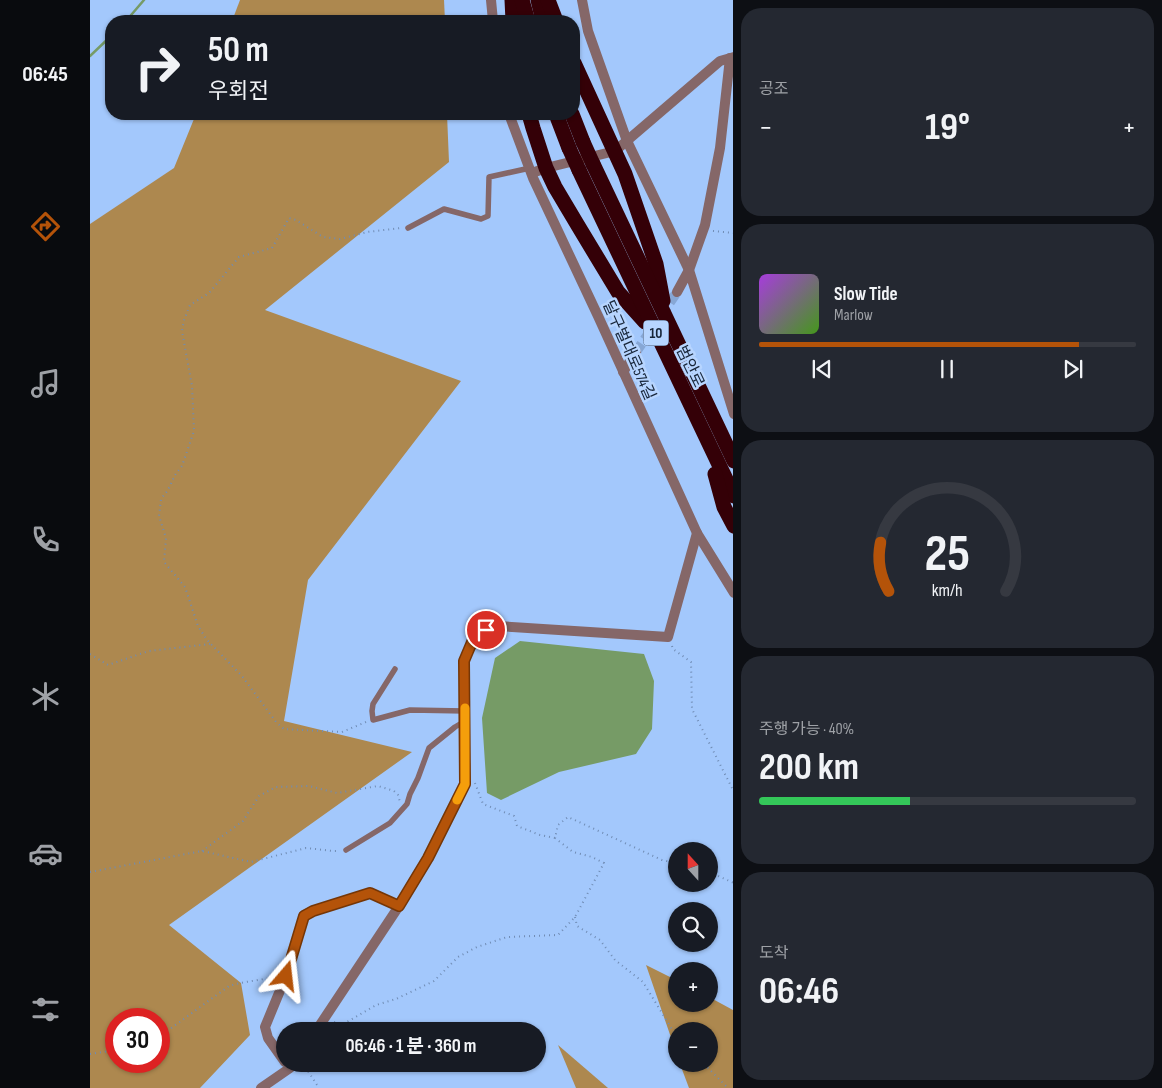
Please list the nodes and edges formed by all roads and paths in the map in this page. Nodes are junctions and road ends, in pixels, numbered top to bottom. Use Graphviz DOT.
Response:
graph roads {
  1 [pos="491,0"];
  2 [pos="512,0"];
  3 [pos="522,0"];
  4 [pos="538,0"];
  5 [pos="548,0"];
  6 [pos="582,0"];
  7 [pos="492,15"];
  8 [pos="513,15"];
  9 [pos="526,15"];
  10 [pos="542,15"];
  11 [pos="554,15"];
  12 [pos="732,57"];
  13 [pos="580,76"];
  14 [pos="511,120"];
  15 [pos="531,120"];
  16 [pos="560,120"];
  17 [pos="573,120"];
  18 [pos="576,145"];
  19 [pos="621,146"];
  20 [pos="586,167"];
  21 [pos="546,168"];
  22 [pos="531,170"];
  23 [pos="408,228"];
  24 [pos="703,230"];
  25 [pos="733,233"];
  26 [pos="689,270"];
  27 [pos="676,292"];
  28 [pos="667,322"];
  29 [pos="656,335"];
  30 [pos="636,352"];
  31 [pos="624,372"];
  32 [pos="733,414"];
  33 [pos="719,432"];
  34 [pos="704,434"];
  35 [pos="733,451"];
  36 [pos="733,461"];
  37 [pos="733,496"];
  38 [pos="733,526"];
  39 [pos="696,533"];
  40 [pos="733,593"];
  41 [pos="668,637"];
  42 [pos="210,644"];
  43 [pos="90,654"];
  44 [pos="395,669"];
  45 [pos="465,710"];
  46 [pos="373,720"];
  47 [pos="465,721"];
  48 [pos="465,784"];
  49 [pos="733,792"];
  50 [pos="406,804"];
  51 [pos="555,838"];
  52 [pos="346,850"];
  53 [pos="202,852"];
  54 [pos="668,861"];
  55 [pos="90,872"];
  56 [pos="718,876"];
  57 [pos="733,883"];
  58 [pos="399,906"];
  59 [pos="575,917"];
  60 [pos="286,976"];
  61 [pos="325,1018"];
  62 [pos="322,1022"];
  63 [pos="668,1023"];
  64 [pos="170,1029"];
  65 [pos="276,1048"];
  66 [pos="105,1052"];
  67 [pos="90,1054"];
  68 [pos="280,1072"];
  69 [pos="308,1072"];
  70 [pos="712,1072"];
  71 [pos="261,1088"];
  72 [pos="318,1088"];
  73 [pos="728,1088"];
  1 -- 7 [label="street"];
  2 -- 8 [label="highway"];
  3 -- 9 [label="highway"];
  4 -- 10 [label="highway"];
  5 -- 11 [label="highway"];
  6 -- 19 [label="street"];
  12 -- 19 [label="street"];
  12 -- 24 [label="street"];
  13 -- 19 [label="highway"];
  14 -- 22 [label="street, 달구벌대로574길"];
  15 -- 21 [label="highway"];
  16 -- 18 [label="highway, 10"];
  17 -- 18 [label="highway, 10"];
  18 -- 20 [label="highway, 10, bridge"];
  19 -- 21 [label="street"];
  19 -- 26 [label="street"];
  19 -- 28 [label="highway"];
  20 -- 28 [label="highway, 범안로 / 10"];
  20 -- 29 [label="highway, 범안로 / 10"];
  21 -- 22 [label="street"];
  21 -- 29 [label="highway"];
  22 -- 23 [label="lane"];
  22 -- 31 [label="street, 달구벌대로574길"];
  23 -- 42 [label="path"];
  24 -- 25 [label="path"];
  24 -- 26 [label="street"];
  26 -- 27 [label="street"];
  26 -- 32 [label="street"];
  28 -- 33 [label="highway, 범안로 / 10"];
  29 -- 34 [label="highway, 범안로 / 10"];
  30 -- 31 [label="street"];
  31 -- 39 [label="street, 달구벌대로574길"];
  33 -- 35 [label="highway"];
  33 -- 36 [label="highway, 범안로 / 10"];
  34 -- 37 [label="highway, 범안로 / 10"];
  34 -- 38 [label="highway"];
  39 -- 40 [label="street, 달구벌대로574길"];
  39 -- 41 [label="street"];
  41 -- 45 [label="street"];
  41 -- 49 [label="path"];
  42 -- 43 [label="path"];
  42 -- 46 [label="path"];
  44 -- 46 [label="lane"];
  45 -- 46 [label="lane"];
  45 -- 47 [label="street"];
  47 -- 48 [label="street"];
  47 -- 50 [label="lane"];
  48 -- 51 [label="path"];
  48 -- 58 [label="street"];
  50 -- 52 [label="lane"];
  50 -- 53 [label="path"];
  51 -- 54 [label="path"];
  51 -- 59 [label="path"];
  52 -- 53 [label="path"];
  53 -- 55 [label="path"];
  56 -- 57 [label="path"];
  58 -- 60 [label="street"];
  58 -- 61 [label="street"];
  59 -- 61 [label="path"];
  59 -- 63 [label="path"];
  60 -- 64 [label="path"];
  60 -- 65 [label="street"];
  61 -- 62 [label="street"];
  66 -- 67 [label="path"];
  68 -- 71 [label="street"];
  69 -- 72 [label="path"];
  70 -- 73 [label="path"];
}
